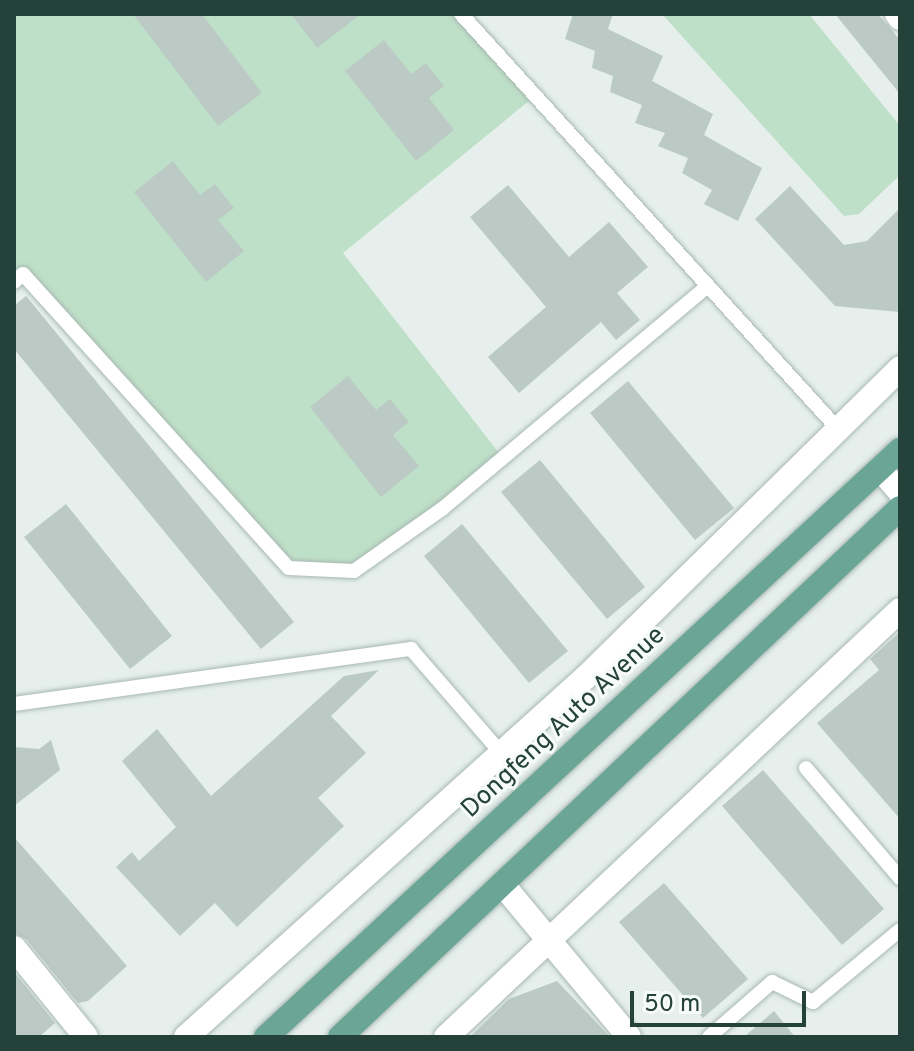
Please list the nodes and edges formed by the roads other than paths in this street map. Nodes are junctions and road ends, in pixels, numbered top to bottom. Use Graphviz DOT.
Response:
graph roads {
  1 [pos="461,14"];
  2 [pos="14,282"];
  3 [pos="708,286"];
  4 [pos="900,368"];
  5 [pos="838,429"];
  6 [pos="900,450"];
  7 [pos="880,469"];
  8 [pos="900,492"];
  9 [pos="900,508"];
  10 [pos="900,610"];
  11 [pos="14,704"];
  12 [pos="502,754"];
  13 [pos="806,768"];
  14 [pos="900,878"];
  15 [pos="503,885"];
  16 [pos="900,930"];
  17 [pos="548,939"];
  18 [pos="14,948"];
  19 [pos="86,1037"];
  20 [pos="186,1037"];
  21 [pos="266,1037"];
  22 [pos="340,1037"];
  23 [pos="446,1037"];
  24 [pos="629,1037"];
  25 [pos="709,1037"];
  1 -- 3 [label="lane"];
  2 -- 3 [label="lane"];
  3 -- 5 [label="lane"];
  4 -- 5 [label="street"];
  5 -- 12 [label="street"];
  6 -- 7 [label="main road, Dongfeng Auto Avenue"];
  7 -- 8 [label="street"];
  7 -- 21 [label="main road, Dongfeng Auto Avenue"];
  9 -- 15 [label="main road"];
  10 -- 17 [label="street"];
  11 -- 12 [label="lane"];
  12 -- 20 [label="street"];
  13 -- 14 [label="lane"];
  15 -- 17 [label="street"];
  15 -- 22 [label="main road"];
  16 -- 25 [label="lane"];
  17 -- 23 [label="street"];
  17 -- 24 [label="street"];
  18 -- 19 [label="street"];
}
